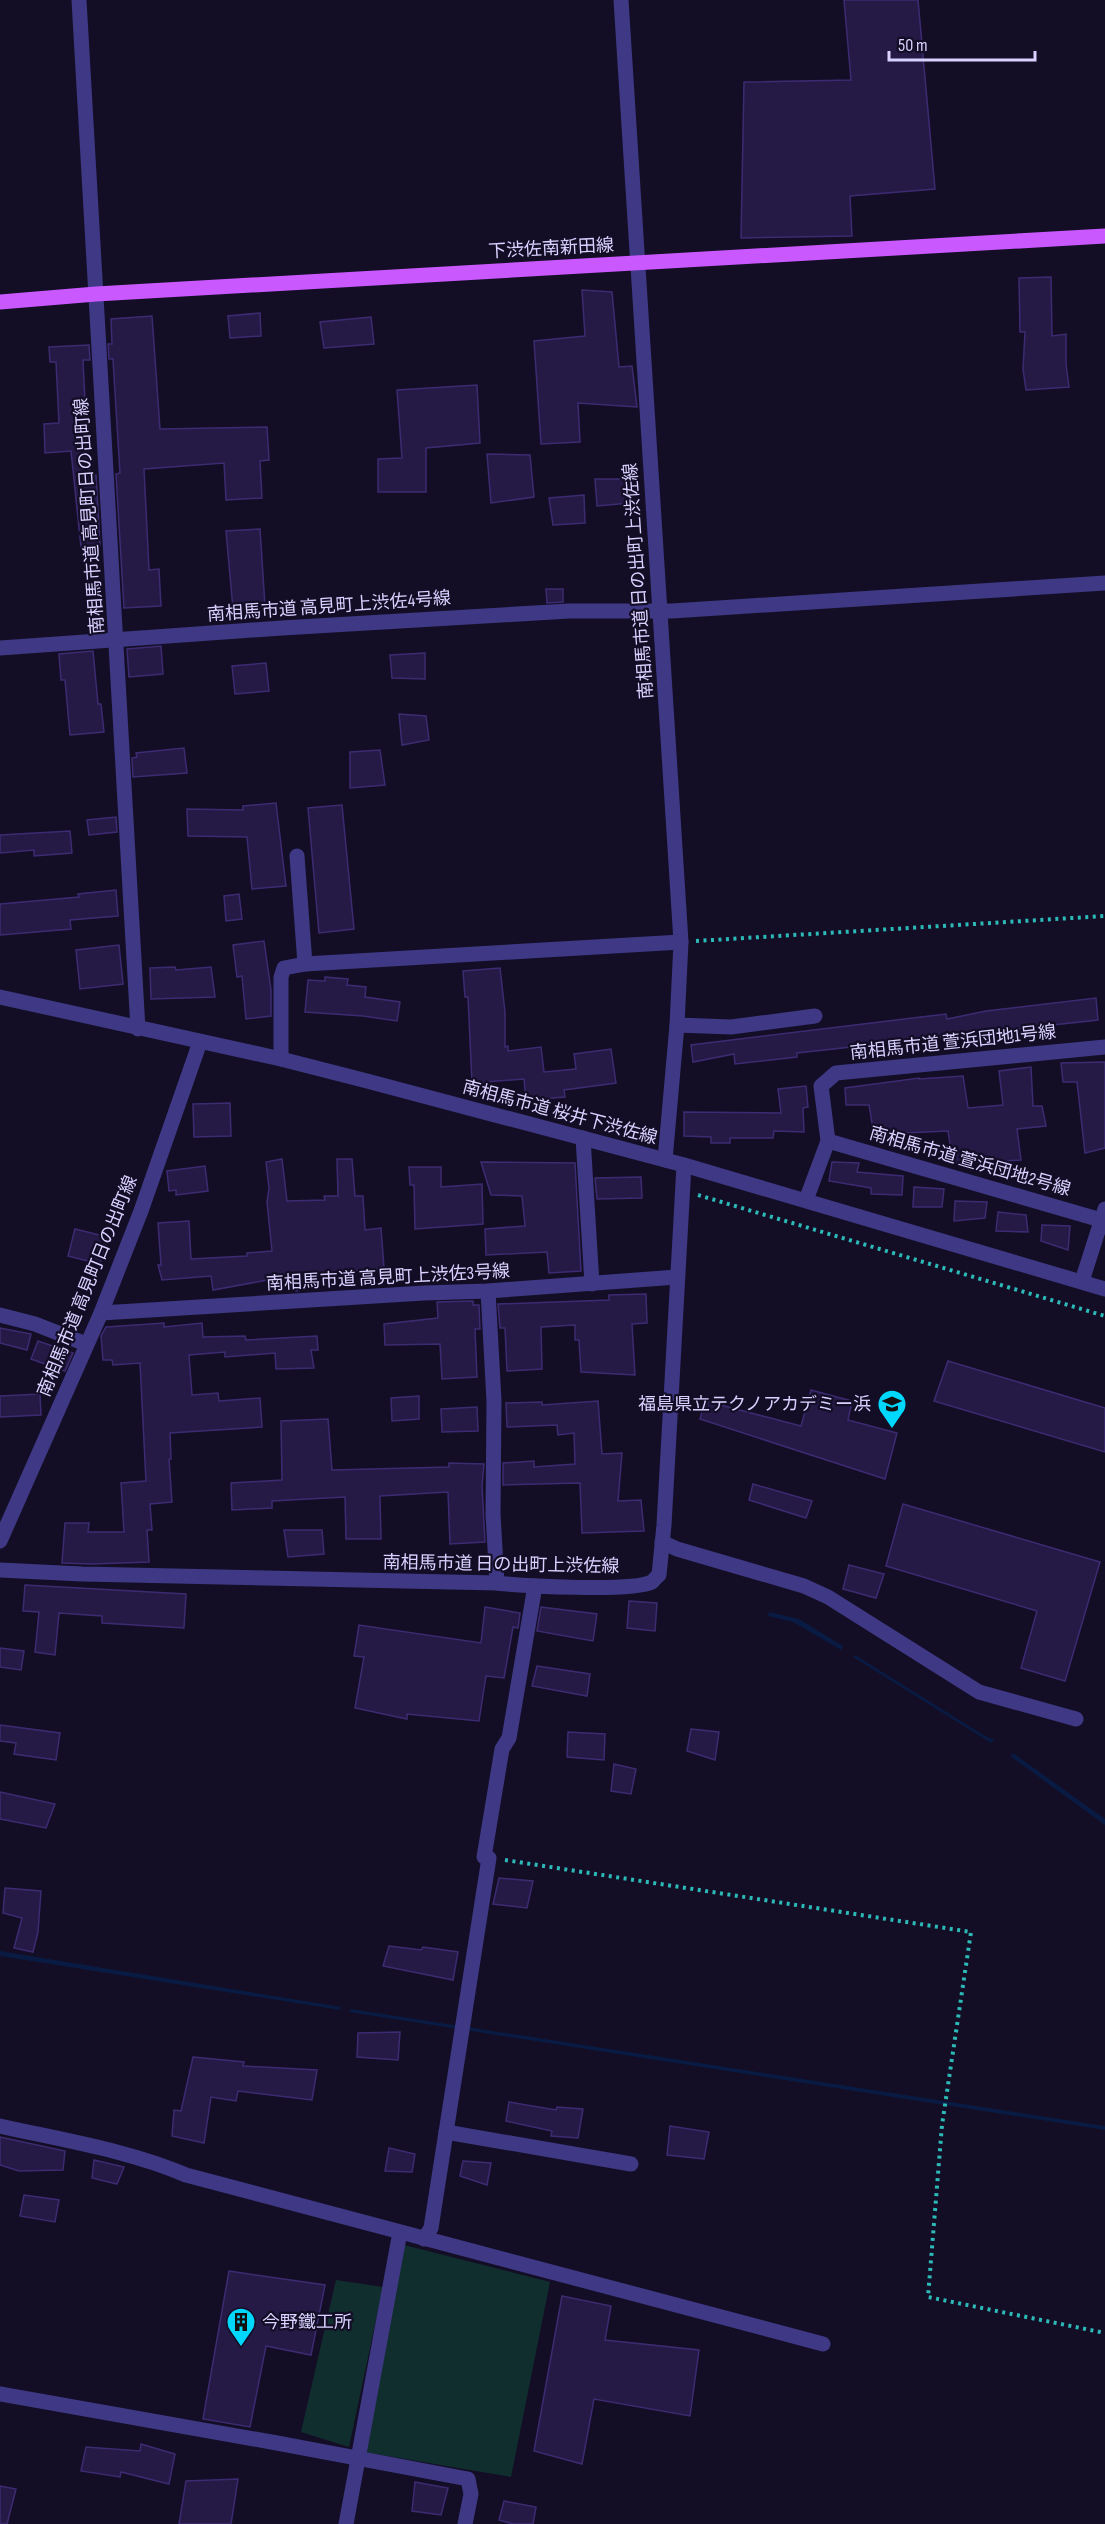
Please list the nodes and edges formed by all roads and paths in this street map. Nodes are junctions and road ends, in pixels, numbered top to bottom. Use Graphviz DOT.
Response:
graph roads {
  1 [pos="79,0"];
  2 [pos="621,0"];
  3 [pos="1105,236"];
  4 [pos="638,262"];
  5 [pos="96,294"];
  6 [pos="0,302"];
  7 [pos="1105,583"];
  8 [pos="660,610"];
  9 [pos="117,640"];
  10 [pos="0,648"];
  11 [pos="297,856"];
  12 [pos="1105,916"];
  13 [pos="681,942"];
  14 [pos="305,964"];
  15 [pos="0,997"];
  16 [pos="815,1016"];
  17 [pos="677,1025"];
  18 [pos="138,1029"];
  19 [pos="200,1042"];
  20 [pos="1105,1047"];
  21 [pos="281,1059"];
  22 [pos="583,1138"];
  23 [pos="828,1141"];
  24 [pos="665,1160"];
  25 [pos="684,1165"];
  26 [pos="683,1190"];
  27 [pos="806,1200"];
  28 [pos="1103,1214"];
  29 [pos="677,1277"];
  30 [pos="1082,1281"];
  31 [pos="592,1284"];
  32 [pos="1105,1289"];
  33 [pos="488,1292"];
  34 [pos="101,1313"];
  35 [pos="0,1315"];
  36 [pos="1105,1316"];
  37 [pos="86,1344"];
  38 [pos="0,1541"];
  39 [pos="662,1542"];
  40 [pos="0,1570"];
  41 [pos="497,1583"];
  42 [pos="535,1586"];
  43 [pos="1077,1719"];
  44 [pos="489,1858"];
  45 [pos="0,2126"];
  46 [pos="446,2132"];
  47 [pos="631,2163"];
  48 [pos="400,2232"];
  49 [pos="424,2239"];
  50 [pos="1105,2333"];
  51 [pos="823,2344"];
  52 [pos="0,2394"];
  53 [pos="357,2459"];
  54 [pos="346,2524"];
  55 [pos="465,2524"];
  1 -- 5 [label="street, 南相馬市道 高見町日の出町線"];
  2 -- 4 [label="street, 南相馬市道 日の出町上渋佐線"];
  3 -- 4 [label="main road, 下渋佐南新田線"];
  4 -- 5 [label="main road, 下渋佐南新田線"];
  4 -- 8 [label="street, 南相馬市道 日の出町上渋佐線"];
  5 -- 6 [label="main road, 下渋佐南新田線"];
  5 -- 9 [label="street, 南相馬市道 高見町日の出町線"];
  7 -- 8 [label="street, 南相馬市道 高見町上渋佐4号線"];
  8 -- 9 [label="street, 南相馬市道 高見町上渋佐4号線"];
  8 -- 13 [label="street, 南相馬市道 日の出町上渋佐線"];
  9 -- 10 [label="street, 南相馬市道 高見町上渋佐4号線"];
  9 -- 18 [label="street, 南相馬市道 高見町日の出町線"];
  11 -- 14 [label="street"];
  12 -- 13 [label="path"];
  13 -- 14 [label="street"];
  13 -- 17 [label="street, 南相馬市道 日の出町上渋佐線"];
  14 -- 21 [label="street"];
  15 -- 18 [label="street, 南相馬市道 桜井下渋佐線"];
  16 -- 17 [label="street"];
  17 -- 24 [label="street, 南相馬市道 日の出町上渋佐線"];
  18 -- 19 [label="street, 南相馬市道 桜井下渋佐線"];
  19 -- 21 [label="street, 南相馬市道 桜井下渋佐線"];
  19 -- 34 [label="street, 南相馬市道 高見町日の出町線"];
  20 -- 23 [label="street, 南相馬市道 萱浜団地1号線"];
  21 -- 22 [label="street, 南相馬市道 桜井下渋佐線"];
  22 -- 24 [label="street, 南相馬市道 桜井下渋佐線"];
  22 -- 31 [label="street"];
  23 -- 27 [label="street, 南相馬市道 萱浜団地1号線"];
  23 -- 28 [label="street, 南相馬市道 萱浜団地2号線"];
  24 -- 25 [label="street, 南相馬市道 桜井下渋佐線"];
  25 -- 26 [label="street, 南相馬市道 日の出町上渋佐線"];
  25 -- 27 [label="street, 南相馬市道 桜井下渋佐線"];
  26 -- 29 [label="street, 南相馬市道 日の出町上渋佐線"];
  26 -- 36 [label="path"];
  27 -- 30 [label="street, 南相馬市道 桜井下渋佐線"];
  28 -- 30 [label="street"];
  29 -- 31 [label="street, 南相馬市道 高見町上渋佐3号線"];
  29 -- 39 [label="street, 南相馬市道 日の出町上渋佐線"];
  30 -- 32 [label="street, 南相馬市道 桜井下渋佐線"];
  31 -- 33 [label="street, 南相馬市道 高見町上渋佐3号線"];
  33 -- 34 [label="street, 南相馬市道 高見町上渋佐3号線"];
  33 -- 41 [label="street"];
  34 -- 37 [label="street, 南相馬市道 高見町日の出町線"];
  35 -- 37 [label="street"];
  37 -- 38 [label="street, 南相馬市道 高見町日の出町線"];
  39 -- 42 [label="street, 南相馬市道 日の出町上渋佐線"];
  39 -- 43 [label="street"];
  40 -- 41 [label="street, 南相馬市道 日の出町上渋佐線"];
  41 -- 42 [label="street, 南相馬市道 日の出町上渋佐線"];
  42 -- 44 [label="street"];
  44 -- 46 [label="street"];
  44 -- 50 [label="path"];
  45 -- 48 [label="street"];
  46 -- 47 [label="street"];
  46 -- 49 [label="street"];
  48 -- 49 [label="street"];
  48 -- 53 [label="street"];
  49 -- 51 [label="street"];
  52 -- 53 [label="street"];
  53 -- 54 [label="street"];
  53 -- 55 [label="street"];
}
